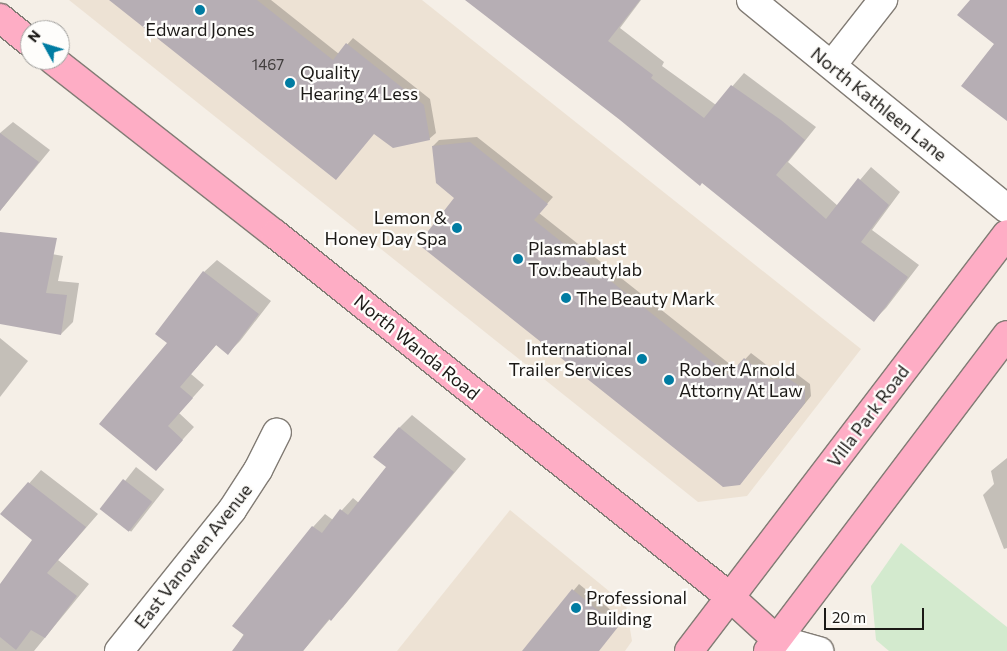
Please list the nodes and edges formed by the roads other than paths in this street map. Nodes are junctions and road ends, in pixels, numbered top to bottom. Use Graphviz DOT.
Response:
graph roads {
  1 [pos="751,0"];
  2 [pos="883,0"];
  3 [pos="0,18"];
  4 [pos="20,34"];
  5 [pos="832,65"];
  6 [pos="66,70"];
  7 [pos="1007,208"];
  8 [pos="1007,234"];
  9 [pos="1007,335"];
  10 [pos="276,432"];
  11 [pos="730,598"];
  12 [pos="776,647"];
  13 [pos="119,651"];
  14 [pos="689,651"];
  15 [pos="819,651"];
  1 -- 5 [label="street, North Kathleen Lane"];
  2 -- 5 [label="street"];
  3 -- 4 [label="main road"];
  5 -- 7 [label="street, North Kathleen Lane"];
  6 -- 11 [label="main road, North Wanda Road"];
  8 -- 11 [label="main road, Villa Park Road"];
  9 -- 12 [label="main road"];
  10 -- 13 [label="street, East Vanowen Avenue"];
  11 -- 12 [label="main road, North Wanda Road"];
  11 -- 14 [label="main road, Villa Park Road"];
  12 -- 15 [label="street, North Wanda Road"];
}
